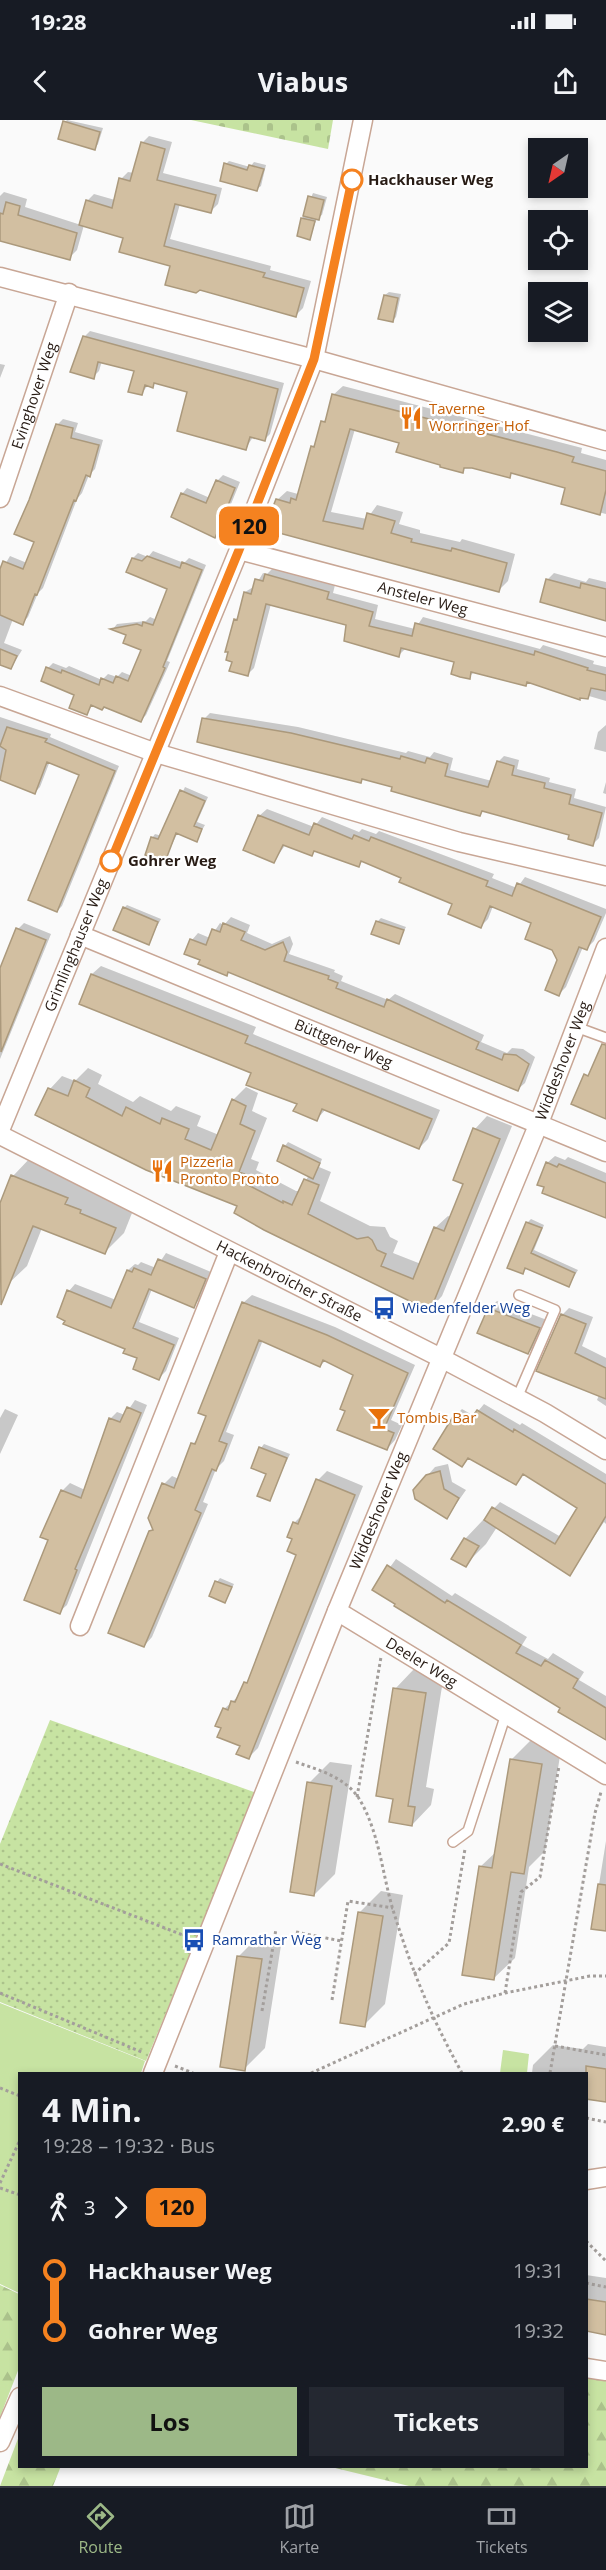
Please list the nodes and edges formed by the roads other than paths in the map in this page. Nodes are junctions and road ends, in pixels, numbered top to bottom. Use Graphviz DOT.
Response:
graph roads {
  1 [pos="363,120"];
  2 [pos="0,277"];
  3 [pos="69,293"];
  4 [pos="314,359"];
  5 [pos="606,441"];
  6 [pos="0,498"];
  7 [pos="239,550"];
  8 [pos="606,647"];
  9 [pos="0,696"];
  10 [pos="156,753"];
  11 [pos="606,876"];
  12 [pos="80,935"];
  13 [pos="606,948"];
  14 [pos="576,1027"];
  15 [pos="606,1038"];
  16 [pos="539,1122"];
  17 [pos="0,1133"];
  18 [pos="606,1152"];
  19 [pos="229,1252"];
  20 [pos="519,1295"];
  21 [pos="441,1359"];
  22 [pos="516,1398"];
  23 [pos="606,1450"];
  24 [pos="337,1611"];
  25 [pos="80,1626"];
  26 [pos="506,1714"];
  27 [pos="606,1775"];
  28 [pos="453,1842"];
  29 [pos="156,2066"];
  30 [pos="606,2177"];
  31 [pos="588,2180"];
  32 [pos="588,2368"];
  33 [pos="606,2372"];
  34 [pos="18,2402"];
  35 [pos="0,2442"];
  1 -- 4 [label="street, Grimlinghauser Weg"];
  2 -- 3 [label="street"];
  3 -- 4 [label="street"];
  3 -- 6 [label="street, Evinghover Weg"];
  4 -- 5 [label="street"];
  4 -- 7 [label="street, Grimlinghauser Weg"];
  7 -- 8 [label="street, Ansteler Weg"];
  7 -- 10 [label="street, Grimlinghauser Weg"];
  9 -- 10 [label="street"];
  10 -- 11 [label="street"];
  10 -- 12 [label="street, Grimlinghauser Weg"];
  12 -- 16 [label="street, Büttgener Weg"];
  12 -- 17 [label="street, Grimlinghauser Weg"];
  13 -- 14 [label="street, Widdeshover Weg"];
  14 -- 15 [label="lane"];
  14 -- 16 [label="street, Widdeshover Weg"];
  16 -- 18 [label="street, Büttgener Weg"];
  16 -- 21 [label="street, Widdeshover Weg"];
  17 -- 19 [label="street, Hackenbroicher Straße"];
  19 -- 21 [label="street, Hackenbroicher Straße"];
  19 -- 25 [label="street"];
  20 -- 22 [label="lane"];
  21 -- 22 [label="street, Hackenbroicher Straße"];
  21 -- 24 [label="street, Widdeshover Weg"];
  22 -- 23 [label="street, Hackenbroicher Straße"];
  24 -- 26 [label="street, Deeler Weg"];
  24 -- 29 [label="street, Widdeshover Weg"];
  26 -- 27 [label="street, Deeler Weg"];
  26 -- 28 [label="lane"];
  30 -- 31 [label="street"];
  32 -- 33 [label="street"];
  34 -- 35 [label="street"];
}
